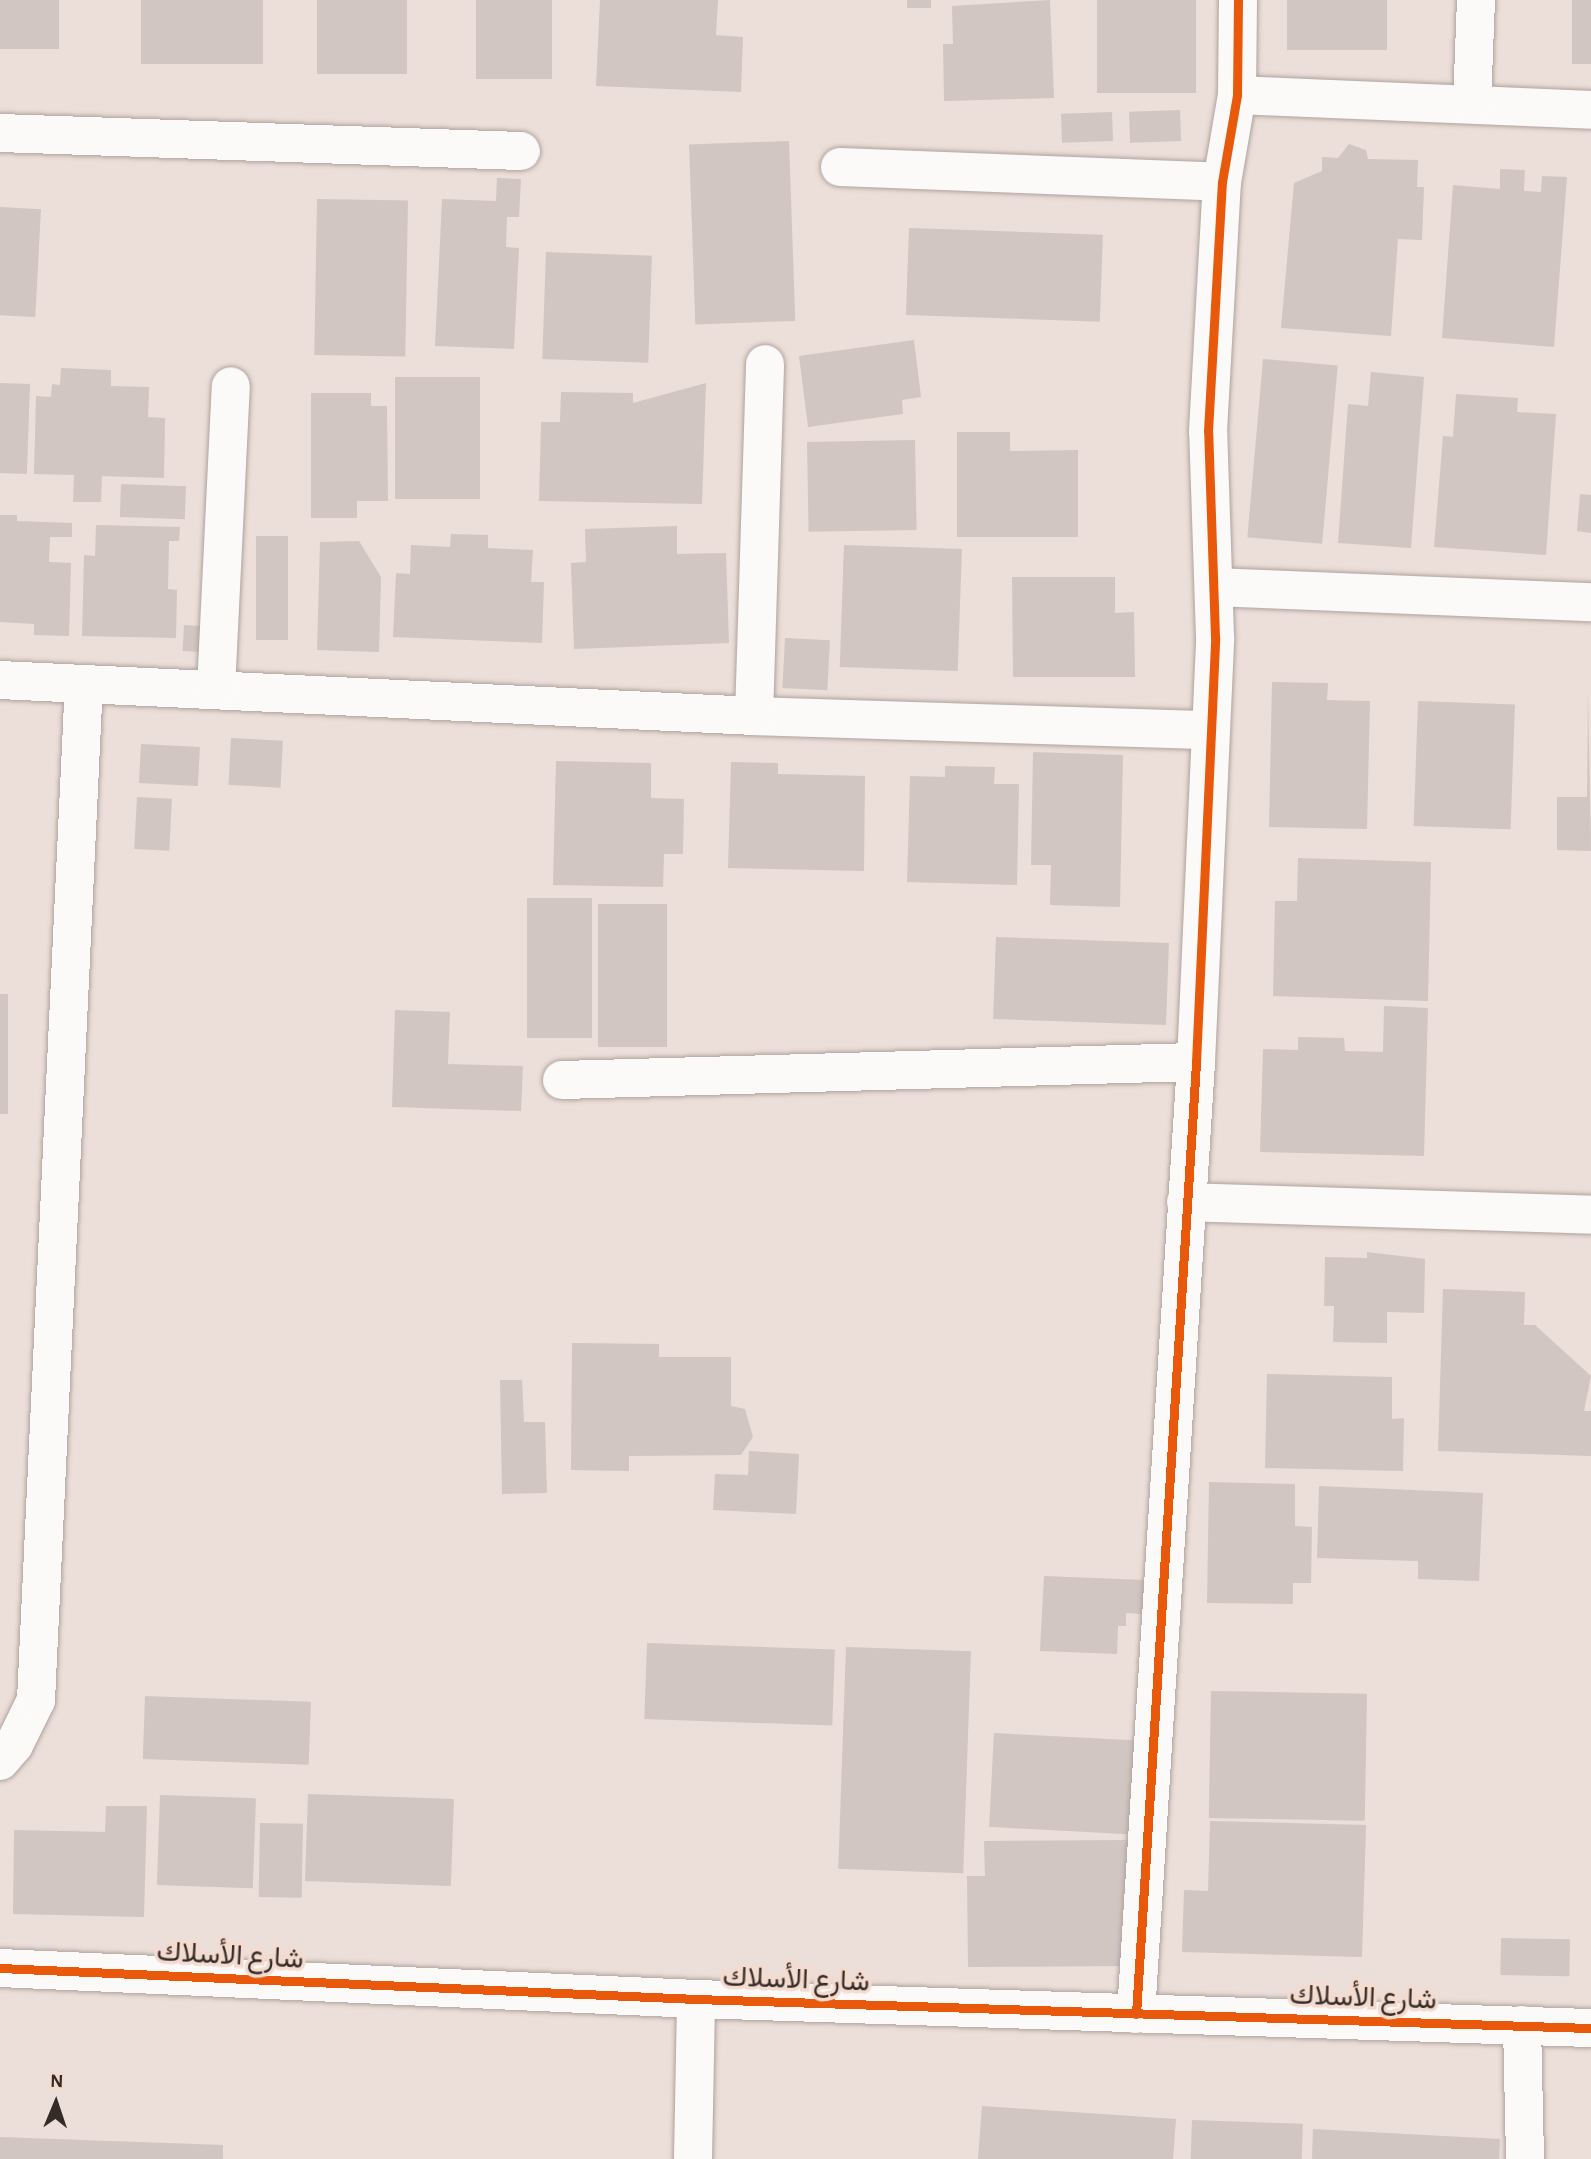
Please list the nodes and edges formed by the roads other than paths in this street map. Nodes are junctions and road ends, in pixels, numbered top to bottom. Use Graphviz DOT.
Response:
graph roads {
  1 [pos="1238,0"];
  2 [pos="1476,0"];
  3 [pos="1237,95"];
  4 [pos="1472,104"];
  5 [pos="1591,110"];
  6 [pos="0,133"];
  7 [pos="521,151"];
  8 [pos="840,167"];
  9 [pos="1222,182"];
  10 [pos="765,364"];
  11 [pos="231,386"];
  12 [pos="1214,587"];
  13 [pos="1591,602"];
  14 [pos="0,680"];
  15 [pos="84,684"];
  16 [pos="216,689"];
  17 [pos="754,716"];
  18 [pos="1207,730"];
  19 [pos="1196,1062"];
  20 [pos="562,1080"];
  21 [pos="1186,1202"];
  22 [pos="1591,1215"];
  23 [pos="0,1761"];
  24 [pos="0,1968"];
  25 [pos="696,1999"];
  26 [pos="1136,2014"];
  27 [pos="1522,2025"];
  28 [pos="1591,2028"];
  29 [pos="692,2159"];
  30 [pos="1525,2159"];
  1 -- 3 [label="street"];
  2 -- 4 [label="street"];
  3 -- 4 [label="street"];
  3 -- 9 [label="street"];
  4 -- 5 [label="street"];
  6 -- 7 [label="street"];
  8 -- 9 [label="street"];
  9 -- 12 [label="street"];
  10 -- 17 [label="street"];
  11 -- 16 [label="street"];
  12 -- 13 [label="street"];
  12 -- 18 [label="street"];
  14 -- 15 [label="street"];
  15 -- 16 [label="street"];
  15 -- 23 [label="street"];
  16 -- 17 [label="street"];
  17 -- 18 [label="street"];
  18 -- 19 [label="street"];
  19 -- 20 [label="street"];
  19 -- 21 [label="street"];
  21 -- 22 [label="street"];
  21 -- 26 [label="street"];
  24 -- 25 [label="street, شارع الأسلاك"];
  25 -- 26 [label="street, شارع الأسلاك"];
  25 -- 29 [label="street"];
  26 -- 27 [label="street, شارع الأسلاك"];
  27 -- 28 [label="street, شارع الأسلاك"];
  27 -- 30 [label="street"];
}
